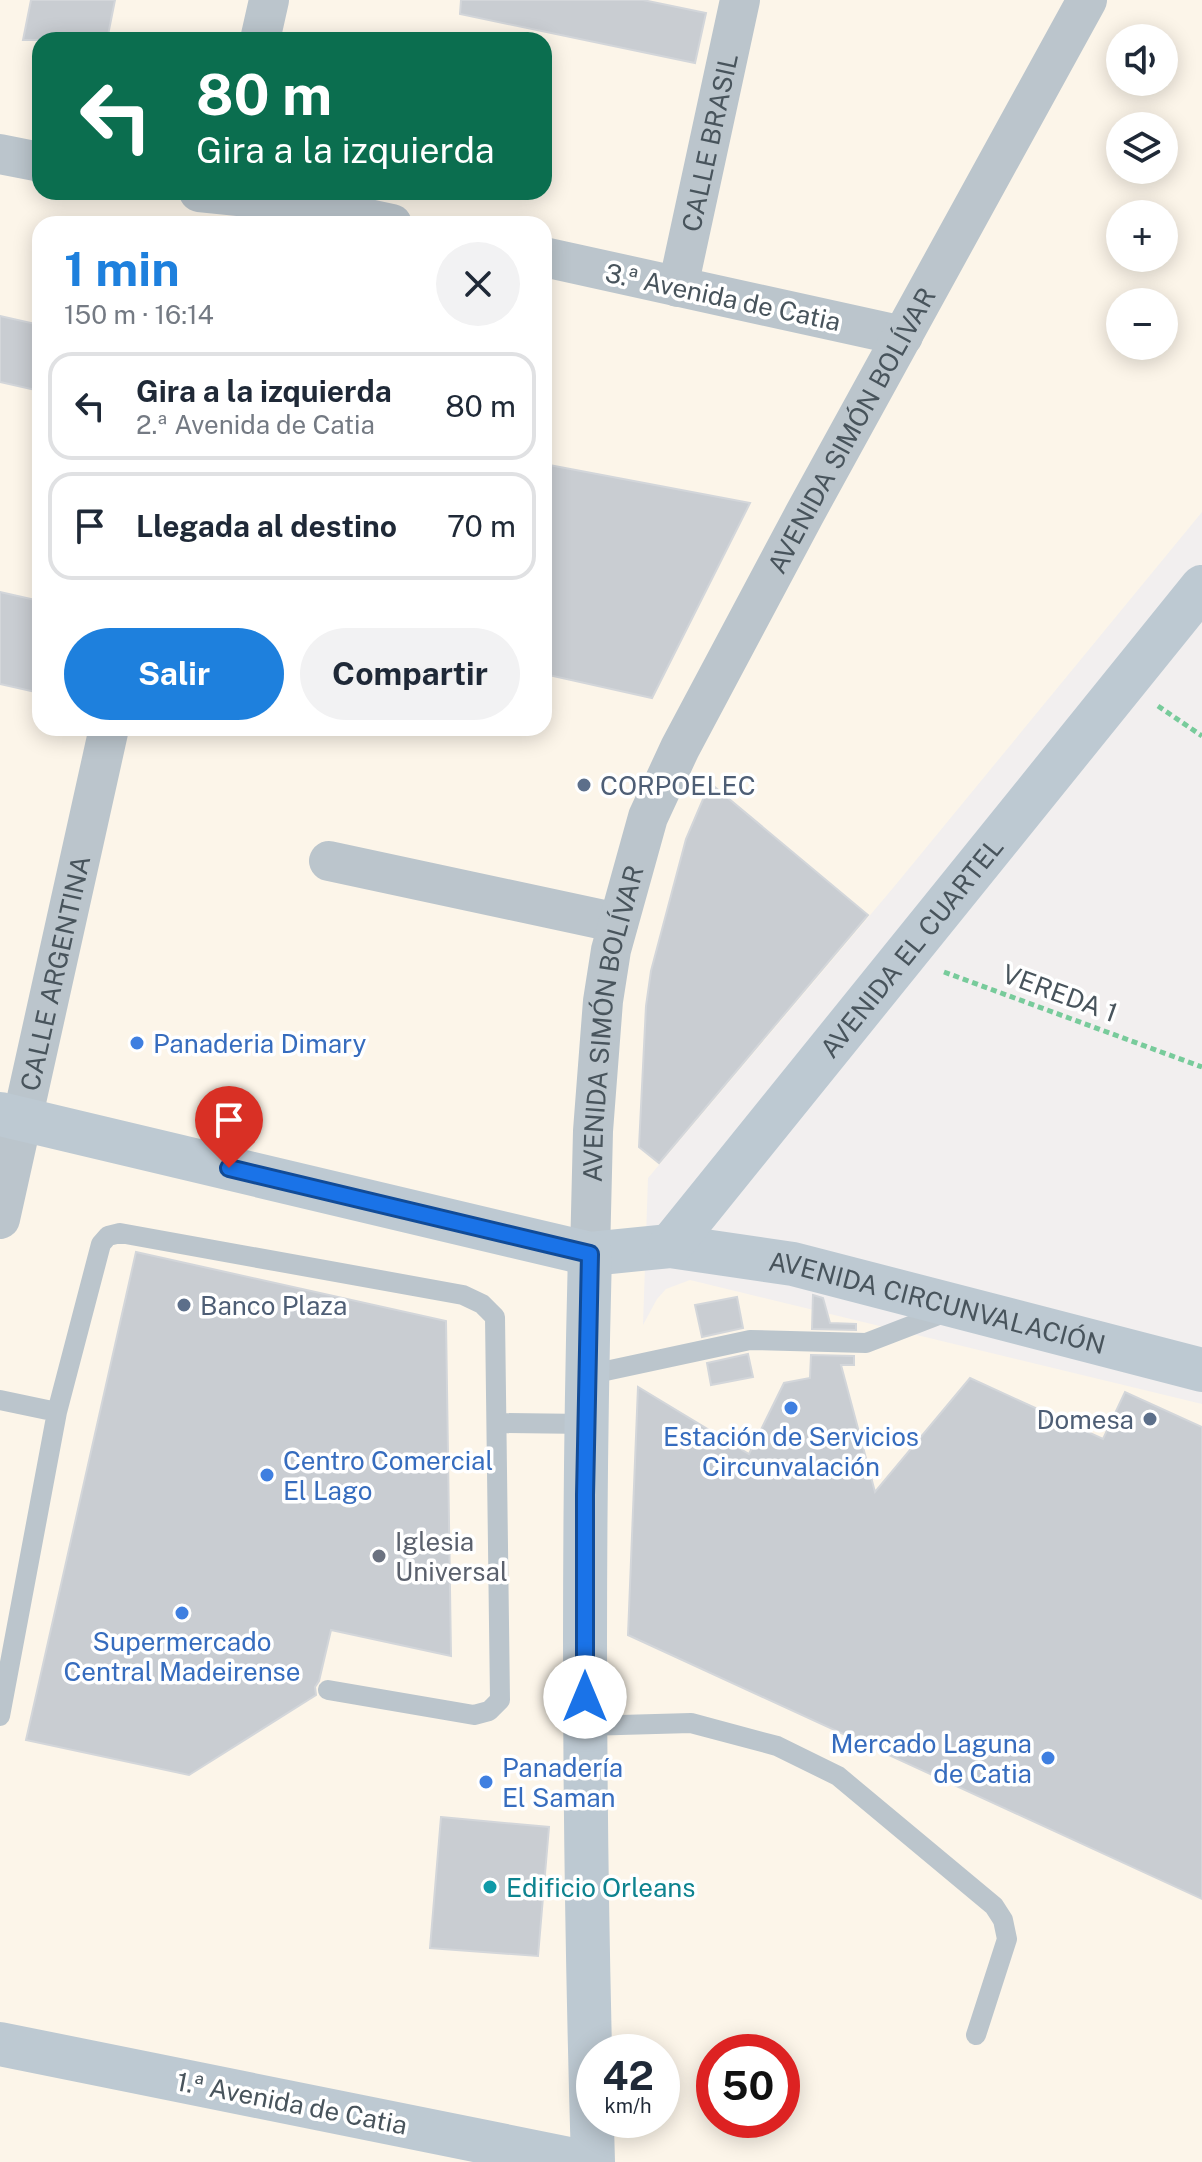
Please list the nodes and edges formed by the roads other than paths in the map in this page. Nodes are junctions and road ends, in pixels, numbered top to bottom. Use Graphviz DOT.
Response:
graph roads {
  1 [pos="269,0"];
  2 [pos="740,0"];
  3 [pos="1087,0"];
  4 [pos="262,32"];
  5 [pos="0,154"];
  6 [pos="32,160"];
  7 [pos="218,201"];
  8 [pos="355,216"];
  9 [pos="552,259"];
  10 [pos="678,287"];
  11 [pos="903,336"];
  12 [pos="1202,587"];
  13 [pos="107,736"];
  14 [pos="329,861"];
  15 [pos="618,923"];
  16 [pos="11,1116"];
  17 [pos="0,1219"];
  18 [pos="670,1246"];
  19 [pos="590,1254"];
  20 [pos="959,1307"];
  21 [pos="1202,1370"];
  22 [pos="587,1375"];
  23 [pos="0,1400"];
  24 [pos="57,1412"];
  25 [pos="497,1423"];
  26 [pos="587,1424"];
  27 [pos="328,1690"];
  28 [pos="0,1716"];
  29 [pos="585,1726"];
  30 [pos="976,2035"];
  31 [pos="0,2044"];
  32 [pos="584,2162"];
  33 [pos="593,2162"];
  1 -- 4 [label="street"];
  2 -- 10 [label="street, CALLE BRASIL"];
  3 -- 11 [label="street, AVENIDA SIMÓN BOLÍVAR"];
  5 -- 6 [label="street"];
  7 -- 8 [label="street"];
  9 -- 10 [label="street, 3.ª Avenida de Catia"];
  10 -- 11 [label="street, 3.ª Avenida de Catia"];
  11 -- 15 [label="street, AVENIDA SIMÓN BOLÍVAR"];
  12 -- 18 [label="main road, AVENIDA EL CUARTEL"];
  13 -- 16 [label="street, CALLE ARGENTINA"];
  14 -- 15 [label="street"];
  15 -- 19 [label="street, AVENIDA SIMÓN BOLÍVAR"];
  16 -- 17 [label="street, CALLE ARGENTINA"];
  16 -- 19 [label="main road"];
  18 -- 19 [label="main road"];
  18 -- 20 [label="main road, AVENIDA CIRCUNVALACIÓN"];
  19 -- 22 [label="main road, AVENIDA SIMÓN BOLÍVAR"];
  20 -- 21 [label="main road, AVENIDA CIRCUNVALACIÓN"];
  20 -- 22 [label="lane"];
  22 -- 26 [label="main road, AVENIDA SIMÓN BOLÍVAR"];
  23 -- 24 [label="lane"];
  24 -- 25 [label="lane"];
  24 -- 28 [label="lane"];
  25 -- 26 [label="lane"];
  25 -- 27 [label="lane"];
  26 -- 29 [label="main road, AVENIDA SIMÓN BOLÍVAR"];
  29 -- 30 [label="lane"];
  29 -- 33 [label="main road, AVENIDA SIMÓN BOLÍVAR"];
  31 -- 32 [label="main road, 1.ª Avenida de Catia"];
}
